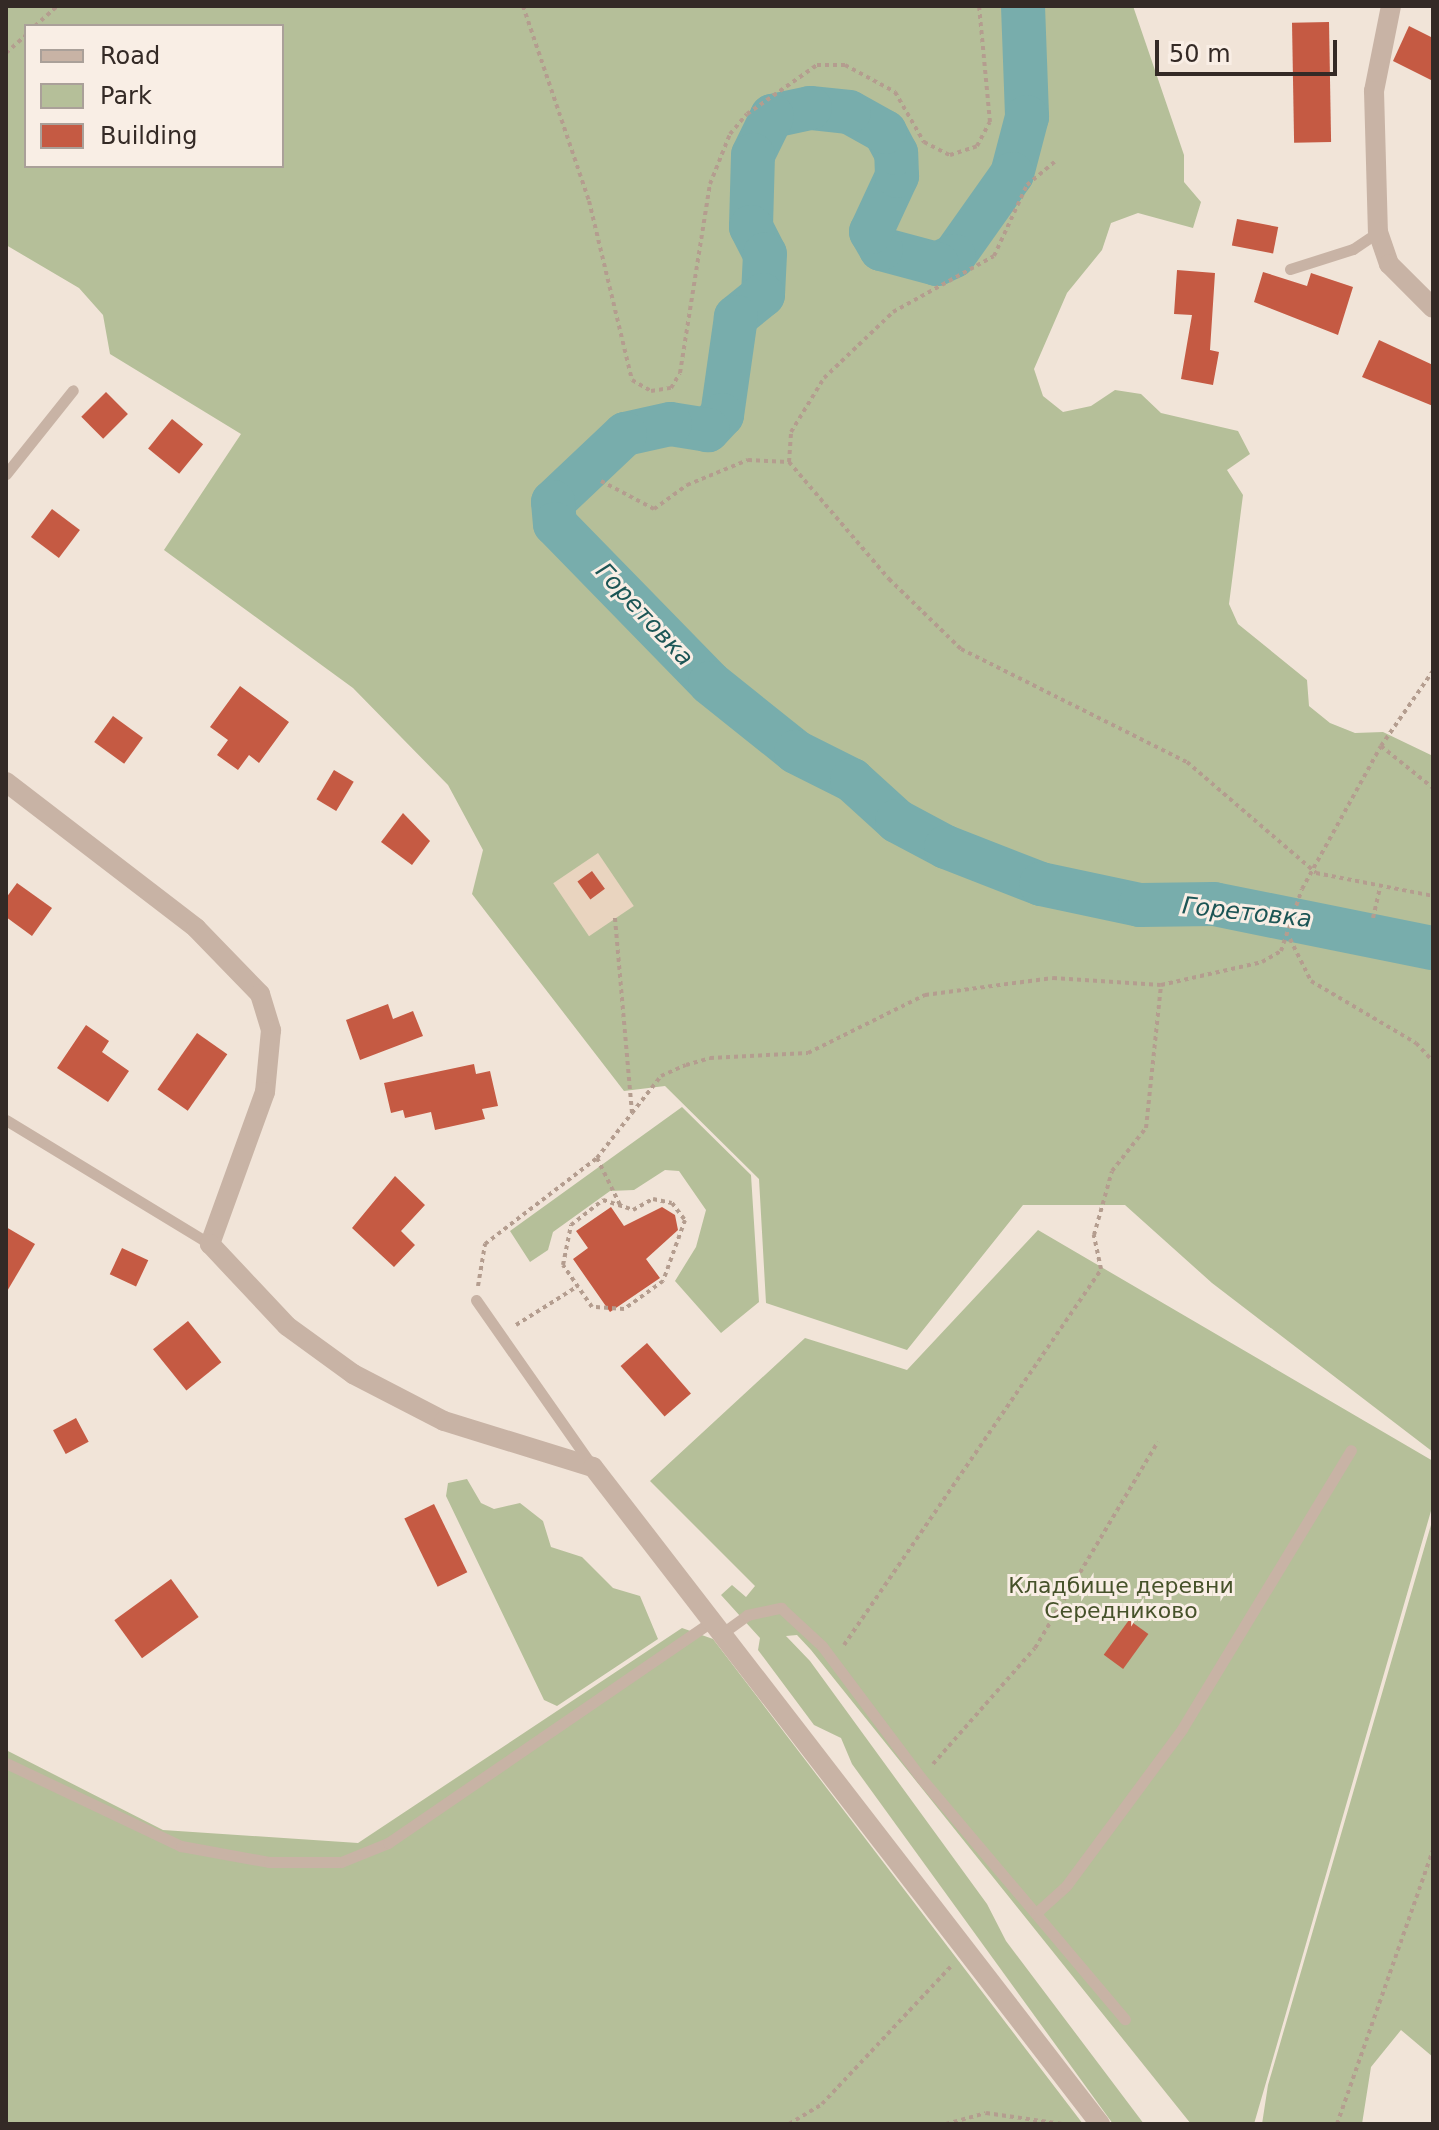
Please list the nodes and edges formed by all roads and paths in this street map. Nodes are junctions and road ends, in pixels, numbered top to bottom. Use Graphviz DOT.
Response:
graph roads {
  1 [pos="57,6"];
  2 [pos="523,6"];
  3 [pos="979,6"];
  4 [pos="1391,6"];
  5 [pos="37,24"];
  6 [pos="24,37"];
  7 [pos="6,53"];
  8 [pos="1056,161"];
  9 [pos="1378,232"];
  10 [pos="1290,269"];
  11 [pos="1433,308"];
  12 [pos="73,390"];
  13 [pos="789,462"];
  14 [pos="6,474"];
  15 [pos="601,481"];
  16 [pos="1433,671"];
  17 [pos="1381,746"];
  18 [pos="6,782"];
  19 [pos="1433,788"];
  20 [pos="1316,873"];
  21 [pos="1380,887"];
  22 [pos="1433,896"];
  23 [pos="615,918"];
  24 [pos="1373,918"];
  25 [pos="1290,939"];
  26 [pos="1161,985"];
  27 [pos="1433,1061"];
  28 [pos="632,1113"];
  29 [pos="6,1120"];
  30 [pos="597,1158"];
  31 [pos="621,1207"];
  32 [pos="210,1244"];
  33 [pos="578,1286"];
  34 [pos="476,1300"];
  35 [pos="533,1315"];
  36 [pos="1158,1442"];
  37 [pos="1351,1450"];
  38 [pos="593,1467"];
  39 [pos="719,1626"];
  40 [pos="834,1660"];
  41 [pos="6,1763"];
  42 [pos="921,1778"];
  43 [pos="1433,1850"];
  44 [pos="1036,1913"];
  45 [pos="966,1948"];
  46 [pos="1125,2019"];
  47 [pos="789,2124"];
  48 [pos="946,2124"];
  49 [pos="1062,2124"];
  50 [pos="1100,2124"];
  51 [pos="1337,2124"];
  1 -- 5 [label="path"];
  2 -- 3 [label="path"];
  4 -- 9 [label="street"];
  6 -- 7 [label="path"];
  8 -- 13 [label="path"];
  9 -- 10 [label="lane"];
  9 -- 11 [label="street"];
  12 -- 14 [label="lane"];
  13 -- 15 [label="path"];
  13 -- 20 [label="path"];
  16 -- 17 [label="path"];
  17 -- 19 [label="path"];
  17 -- 20 [label="path"];
  18 -- 32 [label="street"];
  20 -- 21 [label="path"];
  20 -- 25 [label="path"];
  21 -- 22 [label="path"];
  21 -- 24 [label="path"];
  23 -- 28 [label="path"];
  25 -- 26 [label="path"];
  25 -- 27 [label="path"];
  26 -- 28 [label="path"];
  26 -- 40 [label="path"];
  28 -- 30 [label="path"];
  29 -- 32 [label="lane"];
  30 -- 31 [label="path"];
  30 -- 34 [label="path"];
  31 -- 33 [label="path"];
  31 -- 33 [label="path"];
  32 -- 38 [label="street"];
  33 -- 35 [label="path"];
  34 -- 38 [label="lane"];
  36 -- 42 [label="path"];
  37 -- 44 [label="lane"];
  38 -- 39 [label="street"];
  39 -- 40 [label="lane"];
  39 -- 41 [label="lane"];
  39 -- 45 [label="street"];
  40 -- 42 [label="lane"];
  42 -- 44 [label="lane"];
  43 -- 51 [label="path"];
  44 -- 46 [label="lane"];
  45 -- 47 [label="path"];
  45 -- 50 [label="street"];
  48 -- 49 [label="path"];
}
